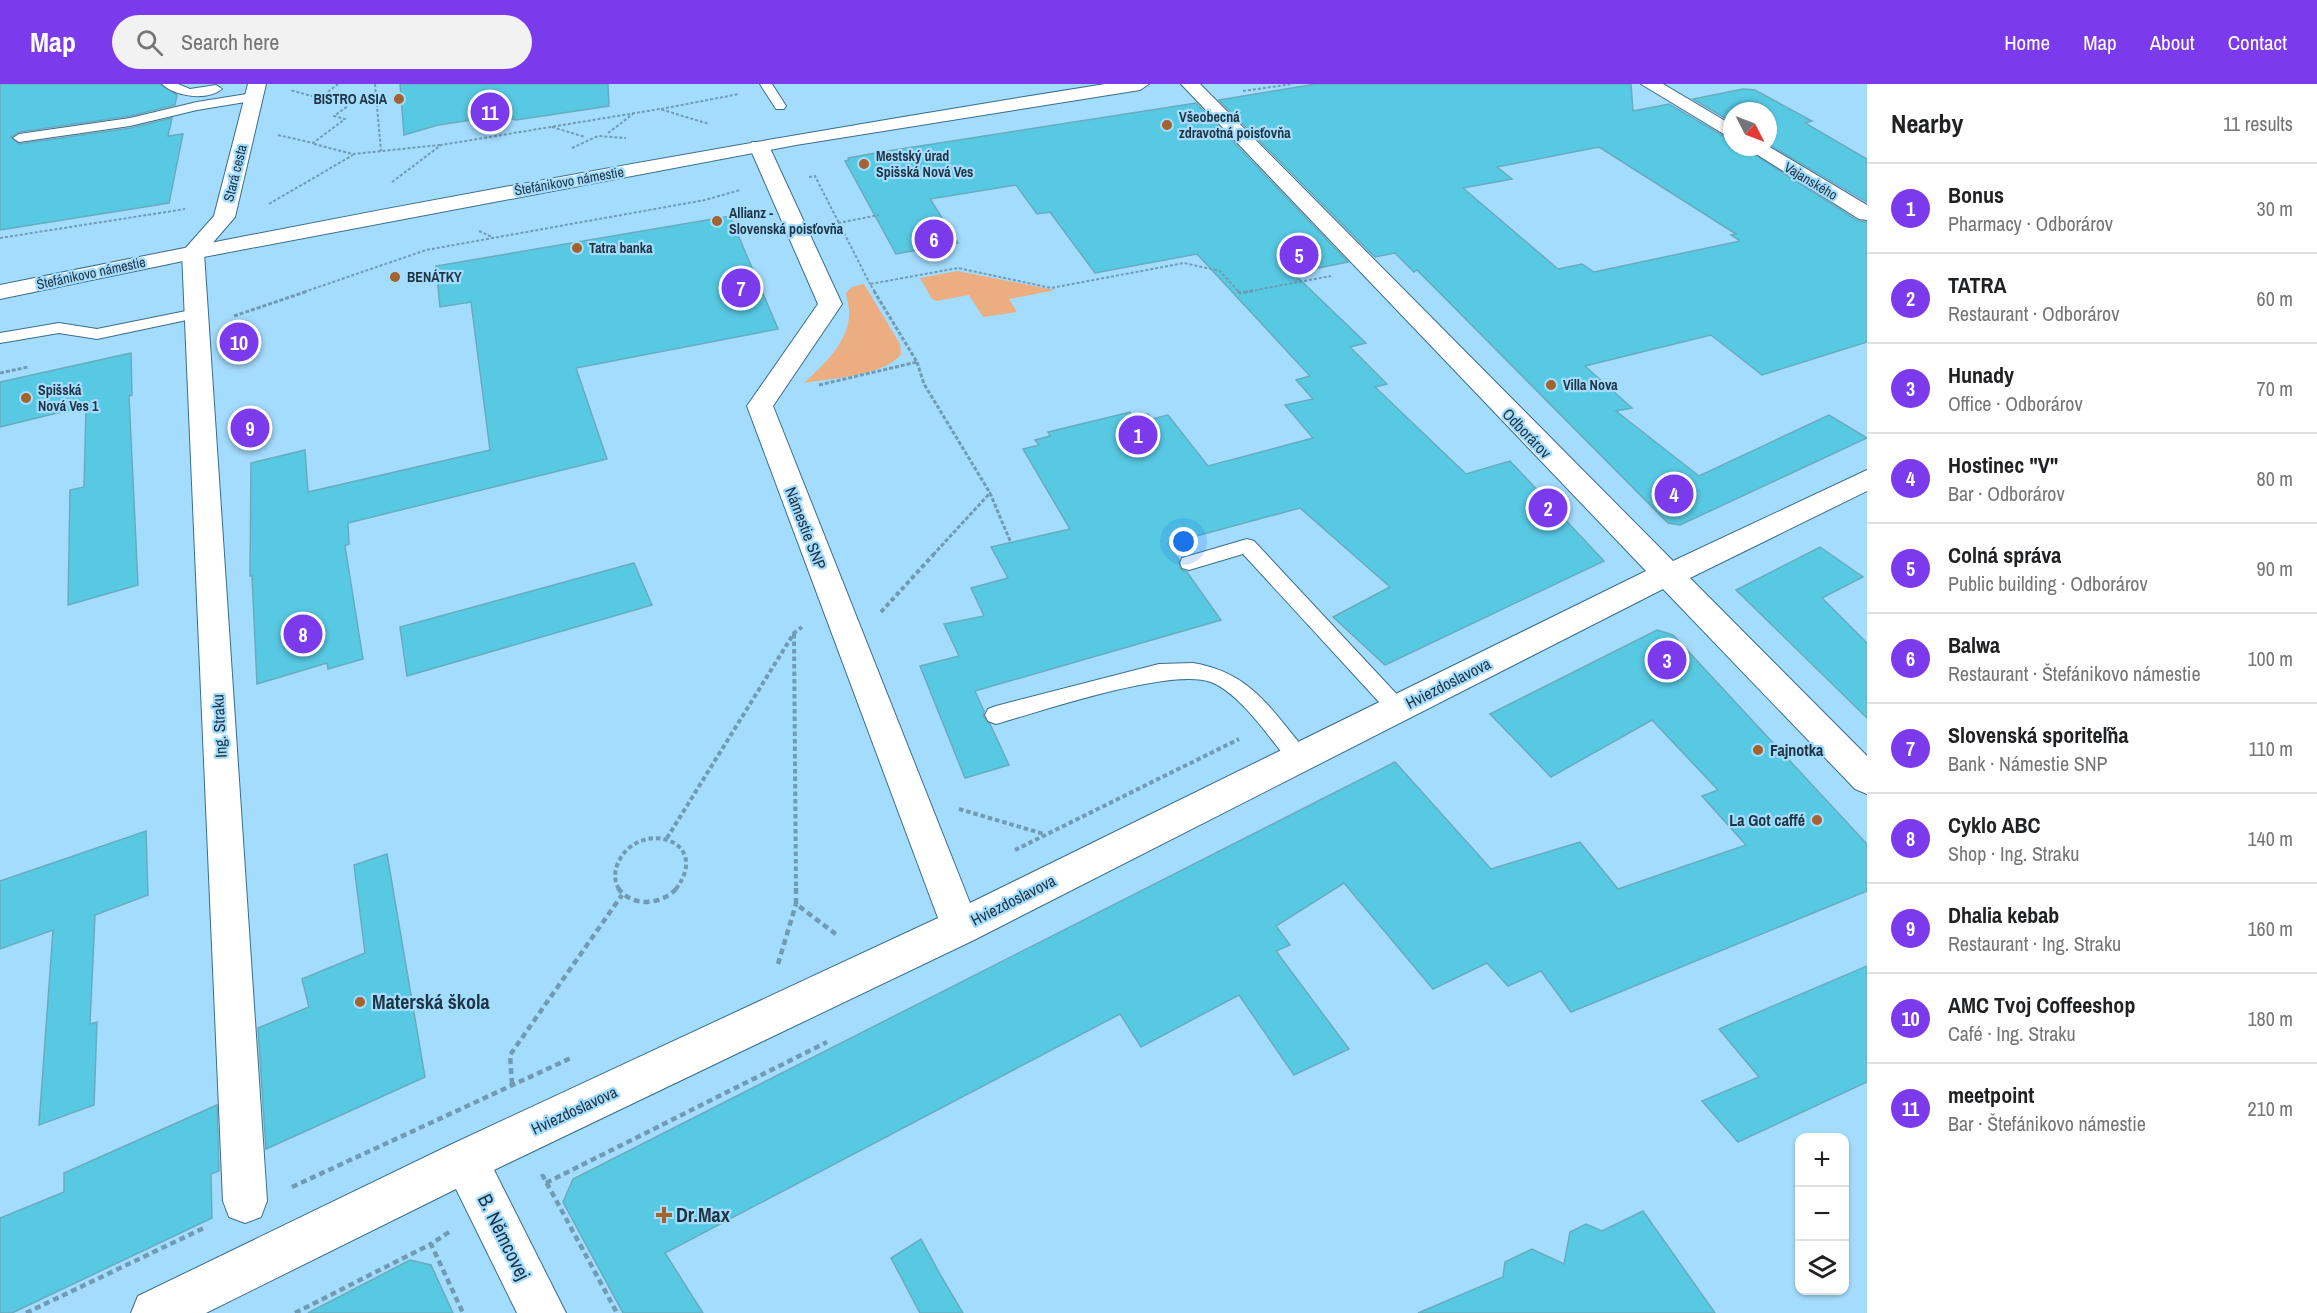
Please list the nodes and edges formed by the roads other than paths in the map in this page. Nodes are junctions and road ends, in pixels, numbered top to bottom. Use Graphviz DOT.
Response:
graph roads {
  1 [pos="168,84"];
  2 [pos="766,84"];
  3 [pos="1140,84"];
  4 [pos="1190,84"];
  5 [pos="1650,84"];
  6 [pos="224,87"];
  7 [pos="255,91"];
  8 [pos="780,106"];
  9 [pos="1723,128"];
  10 [pos="19,138"];
  11 [pos="759,146"];
  12 [pos="1770,156"];
  13 [pos="1867,214"];
  14 [pos="192,252"];
  15 [pos="0,292"];
  16 [pos="196,314"];
  17 [pos="0,338"];
  18 [pos="1867,479"];
  19 [pos="1189,563"];
  20 [pos="1667,577"];
  21 [pos="1397,708"];
  22 [pos="996,716"];
  23 [pos="1299,758"];
  24 [pos="1867,779"];
  25 [pos="960,927"];
  26 [pos="466,1161"];
  27 [pos="244,1200"];
  28 [pos="155,1313"];
  29 [pos="542,1313"];
  1 -- 6 [label="lane"];
  2 -- 8 [label="lane"];
  3 -- 11 [label="street, Štefánikovo námestie"];
  4 -- 20 [label="street, Odborárov"];
  5 -- 9 [label="street"];
  7 -- 10 [label="lane"];
  7 -- 14 [label="street, Stará cesta"];
  11 -- 14 [label="street, Štefánikovo námestie"];
  11 -- 25 [label="street, Námestie SNP"];
  12 -- 13 [label="street, Vajanského"];
  14 -- 15 [label="street, Štefánikovo námestie"];
  14 -- 16 [label="street, Ing. Straku"];
  16 -- 17 [label="lane"];
  16 -- 27 [label="street, Ing. Straku"];
  18 -- 20 [label="street, Hviezdoslavova"];
  19 -- 21 [label="lane"];
  20 -- 21 [label="street, Hviezdoslavova"];
  20 -- 24 [label="street, Odborárov"];
  21 -- 23 [label="street, Hviezdoslavova"];
  22 -- 23 [label="lane"];
  23 -- 25 [label="street, Hviezdoslavova"];
  25 -- 26 [label="street, Hviezdoslavova"];
  26 -- 28 [label="street, Hviezdoslavova"];
  26 -- 29 [label="street, B. Němcovej"];
}
